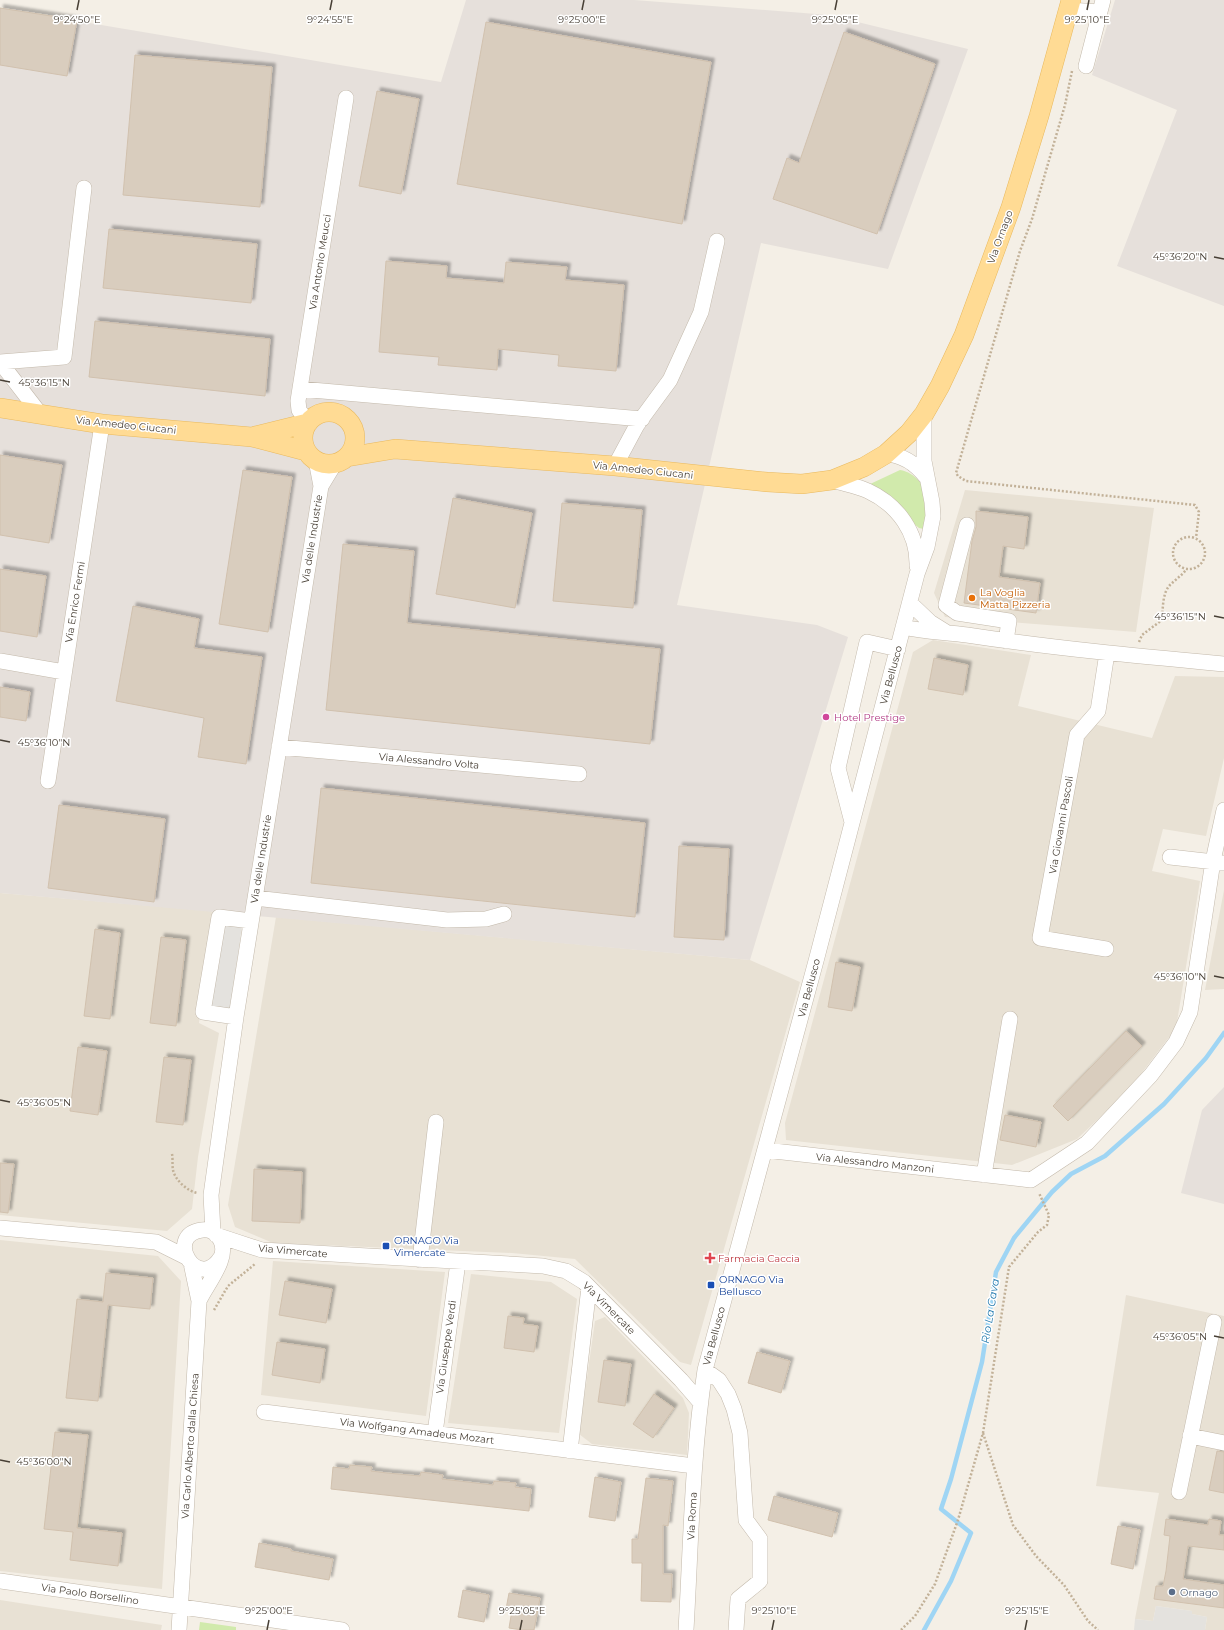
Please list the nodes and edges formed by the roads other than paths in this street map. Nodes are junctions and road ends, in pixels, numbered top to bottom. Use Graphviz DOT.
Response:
graph roads {
  1 [pos="1070,5"];
  2 [pos="1102,6"];
  3 [pos="1079,68"];
  4 [pos="346,98"];
  5 [pos="84,188"];
  6 [pos="717,241"];
  7 [pos="0,362"];
  8 [pos="300,389"];
  9 [pos="0,408"];
  10 [pos="41,414"];
  11 [pos="924,414"];
  12 [pos="642,419"];
  13 [pos="308,423"];
  14 [pos="102,424"];
  15 [pos="353,429"];
  16 [pos="252,437"];
  17 [pos="395,448"];
  18 [pos="886,454"];
  19 [pos="311,455"];
  20 [pos="341,460"];
  21 [pos="615,466"];
  22 [pos="926,477"];
  23 [pos="832,480"];
  24 [pos="320,486"];
  25 [pos="967,525"];
  26 [pos="917,574"];
  27 [pos="910,602"];
  28 [pos="903,627"];
  29 [pos="946,632"];
  30 [pos="1006,641"];
  31 [pos="898,649"];
  32 [pos="1107,653"];
  33 [pos="0,661"];
  34 [pos="1224,664"];
  35 [pos="64,672"];
  36 [pos="279,747"];
  37 [pos="578,774"];
  38 [pos="48,781"];
  39 [pos="1224,810"];
  40 [pos="853,822"];
  41 [pos="1170,857"];
  42 [pos="1218,862"];
  43 [pos="255,898"];
  44 [pos="504,914"];
  45 [pos="251,921"];
  46 [pos="1106,949"];
  47 [pos="236,1017"];
  48 [pos="1010,1019"];
  49 [pos="436,1122"];
  50 [pos="765,1150"];
  51 [pos="984,1175"];
  52 [pos="0,1228"];
  53 [pos="215,1234"];
  54 [pos="190,1235"];
  55 [pos="156,1242"];
  56 [pos="221,1257"];
  57 [pos="189,1260"];
  58 [pos="420,1260"];
  59 [pos="458,1262"];
  60 [pos="589,1287"];
  61 [pos="199,1301"];
  62 [pos="1214,1322"];
  63 [pos="705,1370"];
  64 [pos="700,1402"];
  65 [pos="264,1412"];
  66 [pos="435,1433"];
  67 [pos="1190,1436"];
  68 [pos="1224,1443"];
  69 [pos="570,1451"];
  70 [pos="686,1465"];
  71 [pos="1179,1492"];
  72 [pos="0,1581"];
  73 [pos="180,1606"];
  74 [pos="179,1630"];
  75 [pos="342,1630"];
  76 [pos="686,1630"];
  77 [pos="736,1630"];
  1 -- 2 [label="street"];
  1 -- 11 [label="main road, Via Ornago"];
  2 -- 3 [label="street"];
  4 -- 8 [label="street, Via Antonio Meucci"];
  5 -- 7 [label="street"];
  6 -- 12 [label="street"];
  7 -- 10 [label="street"];
  8 -- 12 [label="street"];
  8 -- 13 [label="street, Via Antonio Meucci"];
  9 -- 10 [label="main road, Via Amedeo Ciucani"];
  10 -- 14 [label="main road, Via Amedeo Ciucani"];
  11 -- 18 [label="main road, Via Ornago"];
  11 -- 22 [label="street, Via Bellusco"];
  12 -- 21 [label="street"];
  13 -- 15 [label="main road, Via Amedeo Ciucani"];
  13 -- 16 [label="main road, Via Amedeo Ciucani"];
  13 -- 19 [label="main road"];
  14 -- 16 [label="main road, Via Amedeo Ciucani"];
  14 -- 35 [label="street, Via Enrico Fermi"];
  15 -- 17 [label="main road, Via Amedeo Ciucani"];
  15 -- 20 [label="main road"];
  16 -- 19 [label="main road, Via Amedeo Ciucani"];
  17 -- 20 [label="main road, Via Amedeo Ciucani"];
  17 -- 21 [label="main road, Via Amedeo Ciucani"];
  18 -- 22 [label="street"];
  18 -- 23 [label="main road, Via Amedeo Ciucani"];
  19 -- 20 [label="main road, Via Amedeo Ciucani"];
  19 -- 24 [label="street, Via delle Industrie"];
  20 -- 24 [label="street, Via delle Industrie"];
  21 -- 23 [label="main road, Via Amedeo Ciucani"];
  22 -- 26 [label="street, Via Bellusco"];
  23 -- 26 [label="street, Via Bellusco"];
  24 -- 36 [label="street, Via delle Industrie"];
  25 -- 30 [label="street"];
  26 -- 27 [label="street, Via Bellusco"];
  27 -- 28 [label="street, Via Bellusco"];
  27 -- 29 [label="street"];
  28 -- 29 [label="street"];
  28 -- 31 [label="street, Via Bellusco"];
  29 -- 30 [label="street"];
  30 -- 32 [label="street"];
  31 -- 40 [label="street, Via Bellusco"];
  31 -- 40 [label="street"];
  32 -- 34 [label="street"];
  32 -- 46 [label="street, Via Giovanni Pascoli"];
  33 -- 35 [label="street"];
  35 -- 38 [label="street, Via Enrico Fermi"];
  36 -- 37 [label="street, Via Alessandro Volta"];
  36 -- 43 [label="street, Via delle Industrie"];
  39 -- 42 [label="street, Via Alessandro Manzoni"];
  40 -- 50 [label="street, Via Bellusco"];
  41 -- 42 [label="street"];
  42 -- 51 [label="street, Via Alessandro Manzoni"];
  43 -- 44 [label="street"];
  43 -- 45 [label="street, Via delle Industrie"];
  45 -- 47 [label="street, Via delle Industrie"];
  45 -- 47 [label="street"];
  47 -- 53 [label="street, Via delle Industrie"];
  48 -- 51 [label="street"];
  49 -- 58 [label="street"];
  50 -- 51 [label="street, Via Alessandro Manzoni"];
  50 -- 63 [label="street, Via Bellusco"];
  52 -- 55 [label="street"];
  53 -- 54 [label="street"];
  53 -- 56 [label="street"];
  53 -- 58 [label="street, Via Vimercate"];
  54 -- 55 [label="street"];
  54 -- 57 [label="street"];
  55 -- 57 [label="street"];
  56 -- 57 [label="street"];
  56 -- 61 [label="street"];
  57 -- 61 [label="street, Via Carlo Alberto dalla Chiesa"];
  58 -- 59 [label="street, Via Vimercate"];
  59 -- 60 [label="street, Via Vimercate"];
  59 -- 66 [label="street, Via Giuseppe Verdi"];
  60 -- 64 [label="street, Via Vimercate"];
  60 -- 69 [label="street"];
  61 -- 73 [label="street, Via Carlo Alberto dalla Chiesa"];
  62 -- 67 [label="street"];
  63 -- 64 [label="street, Via Bellusco"];
  63 -- 77 [label="street"];
  64 -- 76 [label="street, Via Roma"];
  65 -- 66 [label="street, Via Wolfgang Amadeus Mozart"];
  66 -- 69 [label="street, Via Wolfgang Amadeus Mozart"];
  67 -- 68 [label="street"];
  67 -- 71 [label="street"];
  69 -- 70 [label="street, Via Wolfgang Amadeus Mozart"];
  72 -- 73 [label="street, Via Paolo Borsellino"];
  73 -- 74 [label="street, Via Carlo Alberto dalla Chiesa"];
  73 -- 75 [label="street, Via Paolo Borsellino"];
}
